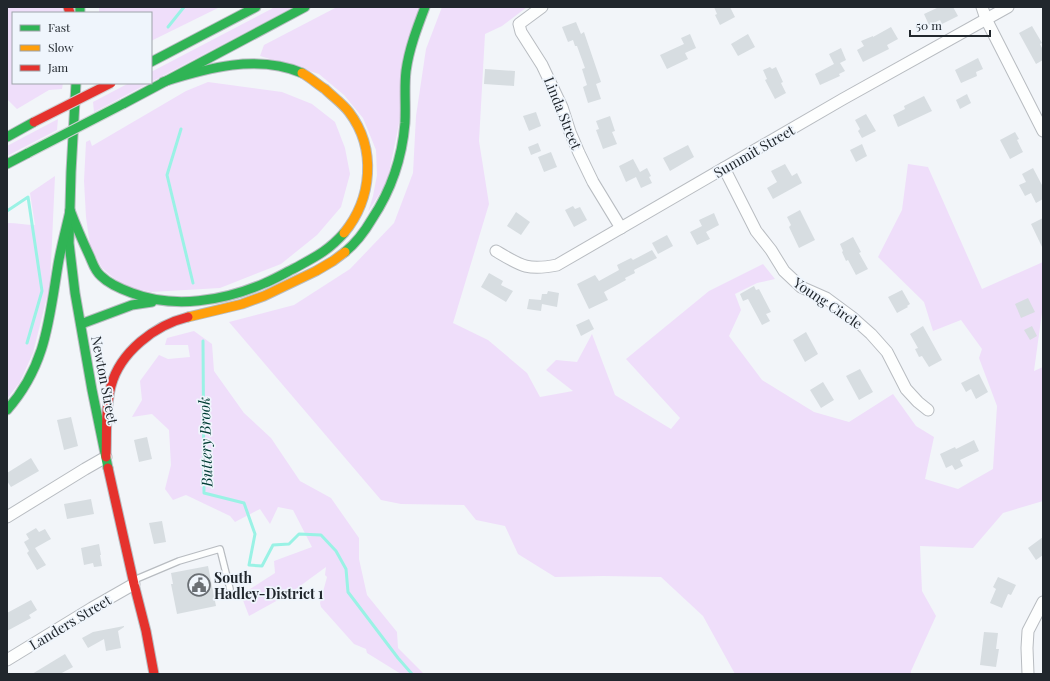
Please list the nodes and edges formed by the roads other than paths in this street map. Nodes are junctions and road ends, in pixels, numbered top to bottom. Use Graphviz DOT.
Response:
graph roads {
  1 [pos="256,7"];
  2 [pos="304,7"];
  3 [pos="425,7"];
  4 [pos="542,7"];
  5 [pos="982,7"];
  6 [pos="1008,7"];
  7 [pos="986,19"];
  8 [pos="152,61"];
  9 [pos="163,82"];
  10 [pos="76,84"];
  11 [pos="109,84"];
  12 [pos="1043,131"];
  13 [pos="7,137"];
  14 [pos="7,164"];
  15 [pos="724,168"];
  16 [pos="70,210"];
  17 [pos="621,228"];
  18 [pos="496,251"];
  19 [pos="160,300"];
  20 [pos="81,324"];
  21 [pos="7,410"];
  22 [pos="928,410"];
  23 [pos="106,457"];
  24 [pos="7,517"];
  25 [pos="134,582"];
  26 [pos="230,589"];
  27 [pos="1043,602"];
  28 [pos="7,660"];
  29 [pos="154,674"];
  30 [pos="1028,674"];
  1 -- 8 [label="main road"];
  2 -- 9 [label="main road"];
  3 -- 23 [label="main road"];
  4 -- 17 [label="street, Linda Street"];
  5 -- 7 [label="street"];
  6 -- 7 [label="street, Summit Street"];
  7 -- 12 [label="street"];
  7 -- 15 [label="street, Summit Street"];
  9 -- 14 [label="main road, bridge"];
  9 -- 19 [label="main road"];
  10 -- 16 [label="main road, Newton Street"];
  11 -- 13 [label="main road, bridge"];
  15 -- 17 [label="street, Summit Street"];
  15 -- 22 [label="street, Young Circle"];
  16 -- 19 [label="main road"];
  16 -- 20 [label="main road, Newton Street"];
  16 -- 21 [label="main road"];
  17 -- 18 [label="street, Summit Street"];
  19 -- 20 [label="main road"];
  20 -- 23 [label="main road, Newton Street"];
  23 -- 24 [label="street"];
  23 -- 25 [label="main road, Newton Street"];
  25 -- 26 [label="lane"];
  25 -- 28 [label="street, Landers Street"];
  25 -- 29 [label="main road, Newton Street"];
  27 -- 30 [label="street"];
}
